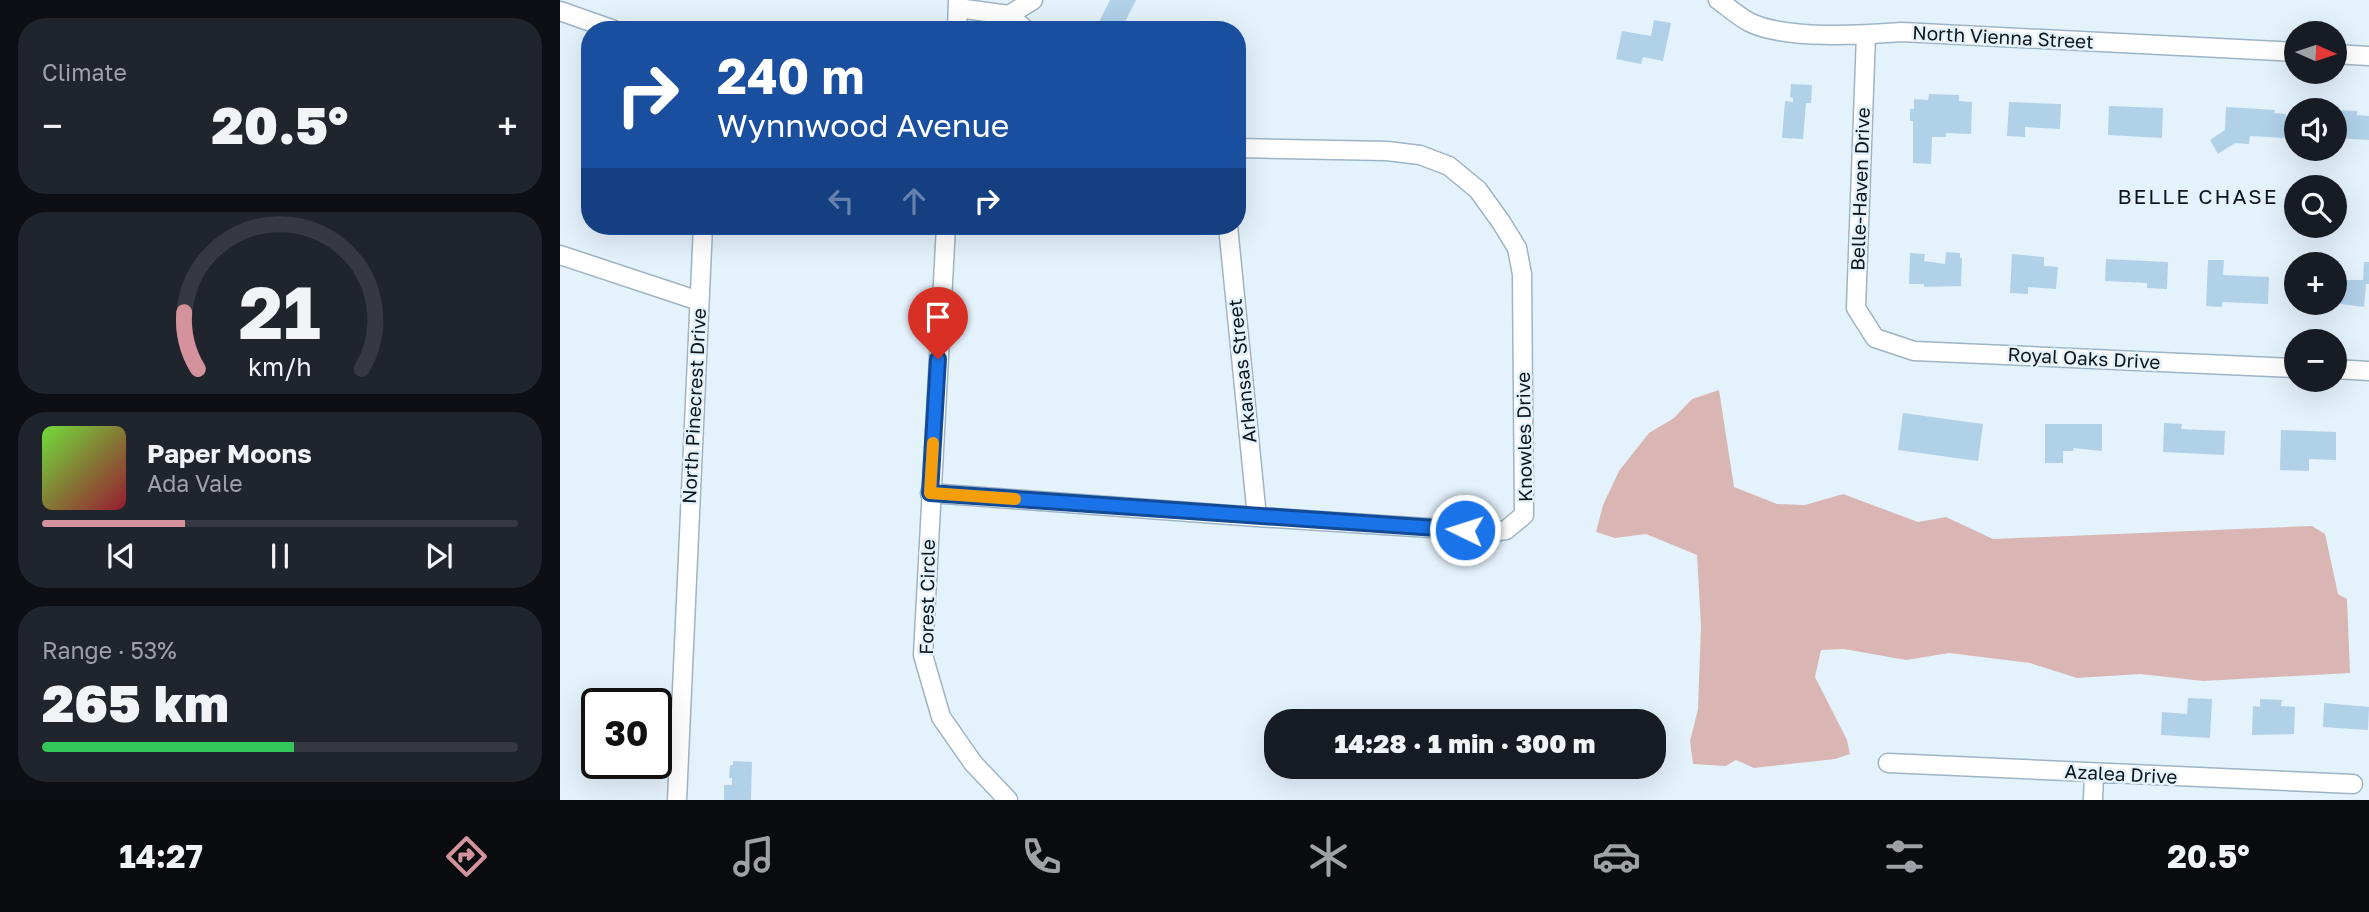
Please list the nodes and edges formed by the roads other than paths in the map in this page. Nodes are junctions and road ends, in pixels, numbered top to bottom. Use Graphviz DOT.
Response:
graph roads {
  1 [pos="1033,0"];
  2 [pos="1718,0"];
  3 [pos="958,4"];
  4 [pos="560,11"];
  5 [pos="1009,15"];
  6 [pos="588,21"];
  7 [pos="1016,21"];
  8 [pos="1866,35"];
  9 [pos="2284,51"];
  10 [pos="2347,55"];
  11 [pos="2369,56"];
  12 [pos="1246,148"];
  13 [pos="703,235"];
  14 [pos="945,235"];
  15 [pos="1229,235"];
  16 [pos="560,256"];
  17 [pos="699,301"];
  18 [pos="1875,338"];
  19 [pos="2284,367"];
  20 [pos="2347,370"];
  21 [pos="2369,371"];
  22 [pos="930,493"];
  23 [pos="1257,517"];
  24 [pos="1888,763"];
  25 [pos="2094,773"];
  26 [pos="2353,784"];
  27 [pos="677,800"];
  28 [pos="1008,800"];
  29 [pos="2093,800"];
  1 -- 5 [label="street"];
  2 -- 8 [label="street, North Vienna Street"];
  3 -- 5 [label="street"];
  4 -- 6 [label="street"];
  5 -- 7 [label="street"];
  8 -- 9 [label="street, North Vienna Street"];
  8 -- 18 [label="street, Belle-Haven Drive"];
  10 -- 11 [label="street"];
  12 -- 23 [label="street, Knowles Drive"];
  13 -- 17 [label="street, North Pinecrest Drive"];
  14 -- 22 [label="street, Forest Circle"];
  15 -- 23 [label="street, Arkansas Street"];
  16 -- 17 [label="street"];
  17 -- 27 [label="street, North Pinecrest Drive"];
  18 -- 19 [label="street, Royal Oaks Drive"];
  20 -- 21 [label="street"];
  22 -- 23 [label="street, Knowles Drive"];
  22 -- 28 [label="street, Forest Circle"];
  24 -- 25 [label="street, Azalea Drive"];
  25 -- 26 [label="street, Azalea Drive"];
  25 -- 29 [label="street"];
}
